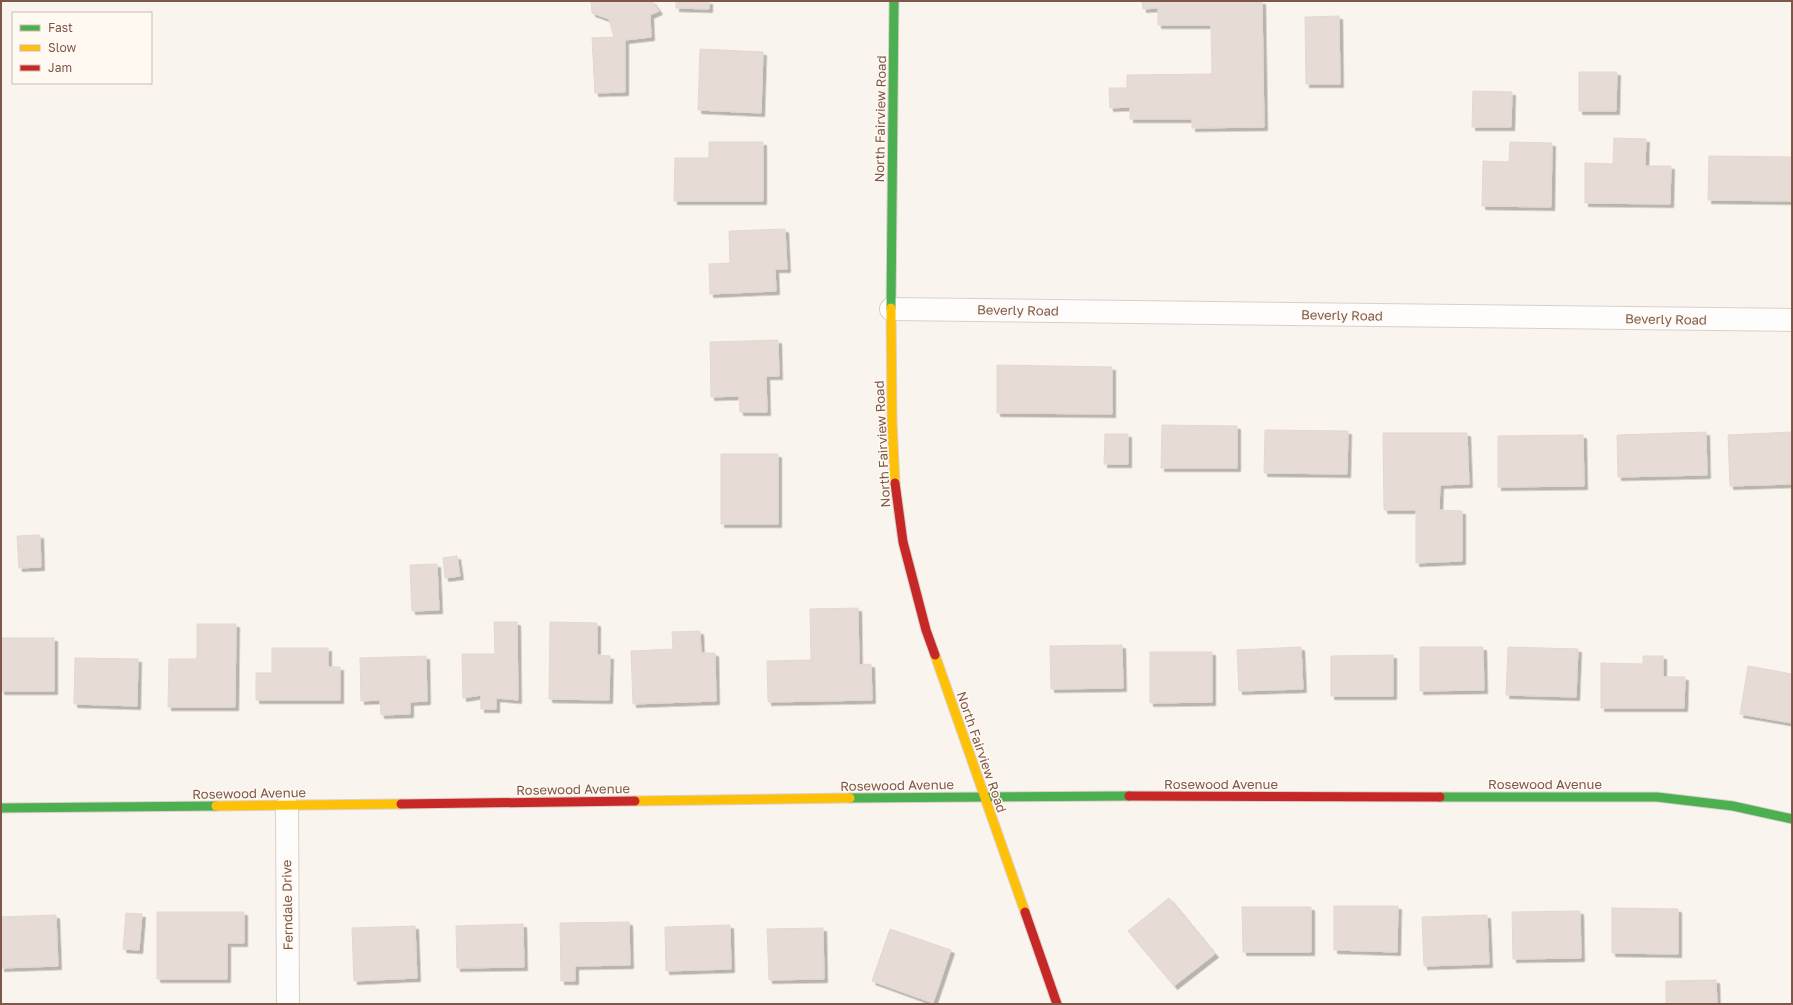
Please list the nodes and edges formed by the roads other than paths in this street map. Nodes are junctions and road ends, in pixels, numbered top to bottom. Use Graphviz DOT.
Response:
graph roads {
  1 [pos="894,1"];
  2 [pos="891,309"];
  3 [pos="1792,320"];
  4 [pos="983,796"];
  5 [pos="287,806"];
  6 [pos="1,808"];
  7 [pos="1792,819"];
  8 [pos="288,1004"];
  9 [pos="1056,1004"];
  1 -- 2 [label="street, North Fairview Road"];
  2 -- 3 [label="street, Beverly Road"];
  2 -- 4 [label="street, North Fairview Road"];
  4 -- 5 [label="street, Rosewood Avenue"];
  4 -- 7 [label="street, Rosewood Avenue"];
  4 -- 9 [label="street, North Fairview Road"];
  5 -- 6 [label="street, Rosewood Avenue"];
  5 -- 8 [label="street, Ferndale Drive"];
}
